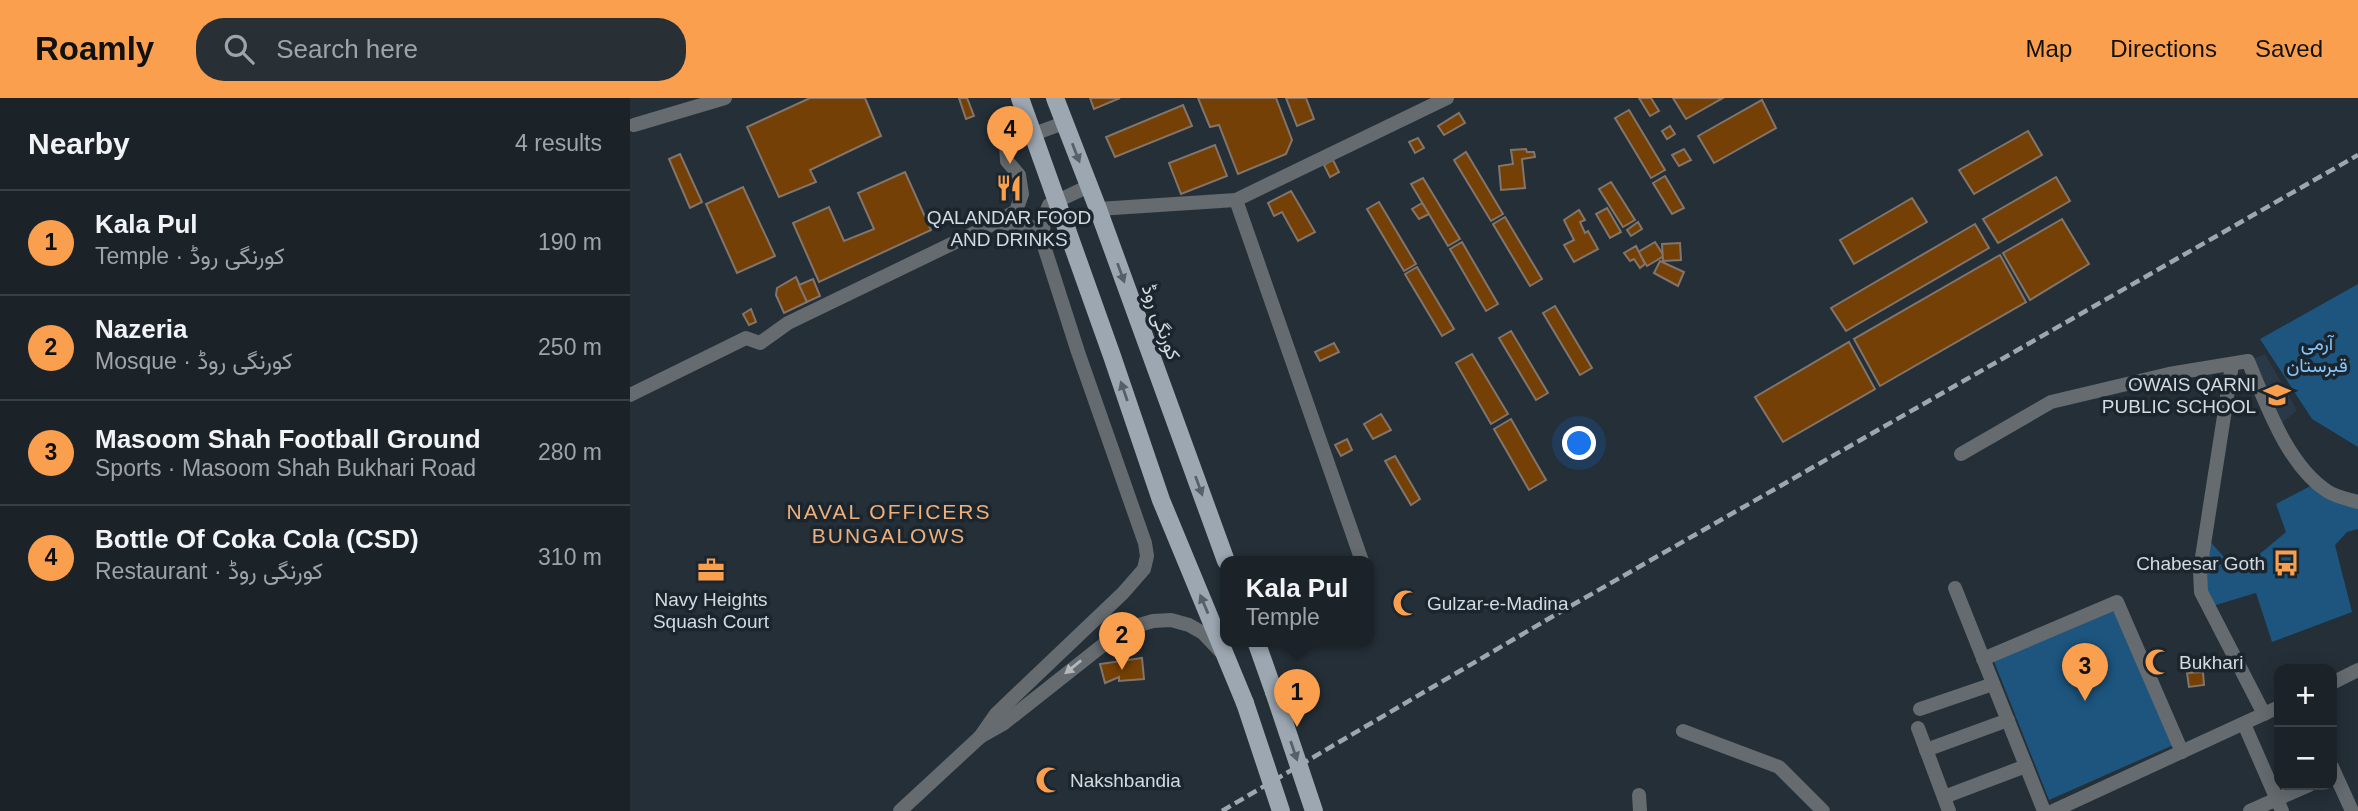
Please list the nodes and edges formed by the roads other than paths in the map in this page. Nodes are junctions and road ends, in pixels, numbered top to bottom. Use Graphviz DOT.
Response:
graph roads {
  1 [pos="725,98"];
  2 [pos="1020,98"];
  3 [pos="1055,98"];
  4 [pos="1447,98"];
  5 [pos="1064,123"];
  6 [pos="634,125"];
  7 [pos="1033,135"];
  8 [pos="1089,186"];
  9 [pos="1056,200"];
  10 [pos="1236,200"];
  11 [pos="1098,209"];
  12 [pos="997,222"];
  13 [pos="1043,229"];
  14 [pos="2232,365"];
  15 [pos="630,395"];
  16 [pos="1961,454"];
  17 [pos="2358,502"];
  18 [pos="1224,556"];
  19 [pos="1360,556"];
  20 [pos="1955,588"];
  21 [pos="1220,641"];
  22 [pos="1223,647"];
  23 [pos="1258,647"];
  24 [pos="1983,659"];
  25 [pos="1231,667"];
  26 [pos="2358,670"];
  27 [pos="2337,680"];
  28 [pos="1993,684"];
  29 [pos="1920,709"];
  30 [pos="2274,709"];
  31 [pos="2264,714"];
  32 [pos="2008,720"];
  33 [pos="2244,724"];
  34 [pos="1918,728"];
  35 [pos="1683,731"];
  36 [pos="980,737"];
  37 [pos="1926,750"];
  38 [pos="2182,752"];
  39 [pos="2026,766"];
  40 [pos="2337,778"];
  41 [pos="2302,790"];
  42 [pos="1639,795"];
  43 [pos="1947,804"];
  44 [pos="2280,805"];
  45 [pos="900,811"];
  46 [pos="1281,811"];
  47 [pos="1314,811"];
  48 [pos="1640,811"];
  49 [pos="1823,811"];
  50 [pos="2044,811"];
  51 [pos="2053,811"];
  52 [pos="2250,811"];
  53 [pos="2355,811"];
  1 -- 6 [label="street"];
  2 -- 7 [label="main road"];
  3 -- 5 [label="main road, کورنگی روڈ"];
  4 -- 10 [label="street"];
  5 -- 7 [label="street"];
  5 -- 8 [label="main road, کورنگی روڈ, one-way"];
  7 -- 9 [label="main road"];
  7 -- 12 [label="street"];
  8 -- 9 [label="street"];
  8 -- 11 [label="main road, کورنگی روڈ"];
  9 -- 13 [label="street"];
  21 -- 9 [label="main road, one-way"];
  10 -- 11 [label="street"];
  10 -- 19 [label="street"];
  11 -- 18 [label="main road, کورنگی روڈ, one-way"];
  12 -- 13 [label="street"];
  12 -- 15 [label="street"];
  13 -- 36 [label="street"];
  14 -- 16 [label="street"];
  14 -- 17 [label="street"];
  14 -- 31 [label="street"];
  20 -- 24 [label="street"];
  25 -- 22 [label="main road, one-way"];
  23 -- 47 [label="main road, one-way, bridge"];
  24 -- 28 [label="street"];
  24 -- 38 [label="street"];
  25 -- 36 [label="street, one-way"];
  25 -- 46 [label="main road, bridge"];
  26 -- 27 [label="street"];
  28 -- 29 [label="street"];
  28 -- 32 [label="street"];
  30 -- 31 [label="street"];
  31 -- 33 [label="street"];
  32 -- 37 [label="street"];
  32 -- 39 [label="street"];
  33 -- 38 [label="street"];
  33 -- 44 [label="street"];
  34 -- 37 [label="street"];
  35 -- 49 [label="street"];
  36 -- 45 [label="street"];
  37 -- 43 [label="street"];
  38 -- 51 [label="street"];
  39 -- 43 [label="street"];
  39 -- 50 [label="street"];
  40 -- 53 [label="street"];
  41 -- 44 [label="street"];
  42 -- 48 [label="street"];
  44 -- 52 [label="street"];
}
